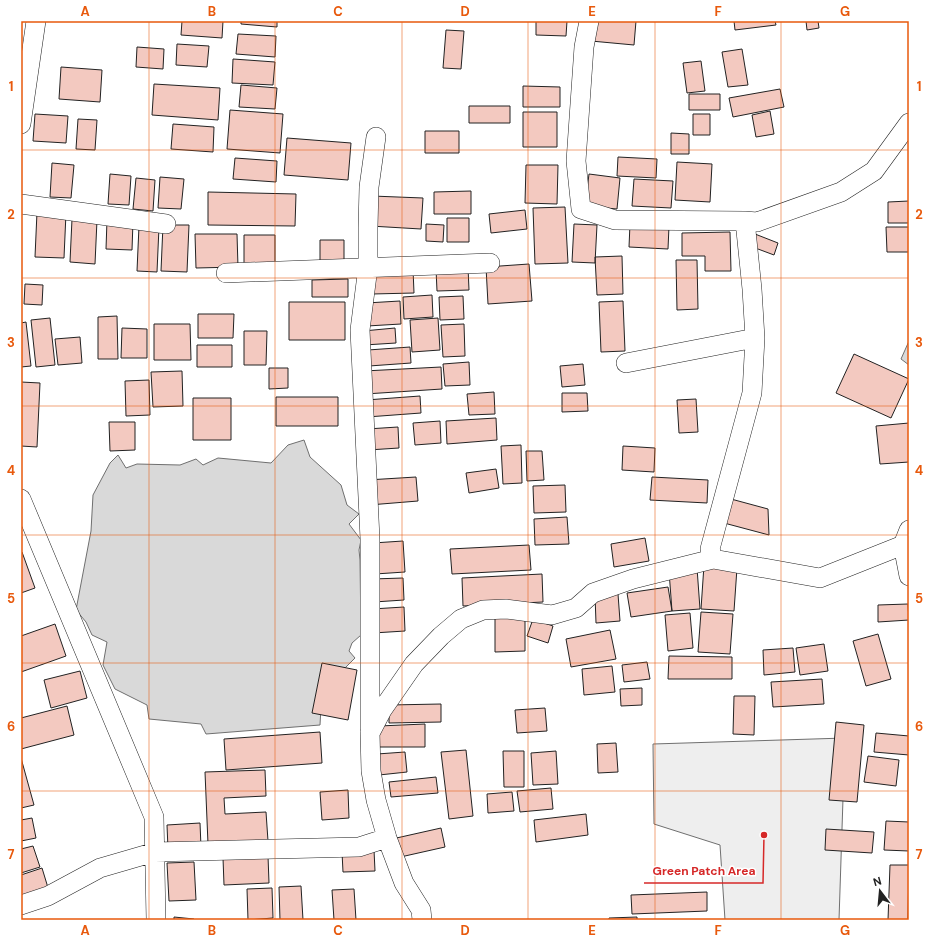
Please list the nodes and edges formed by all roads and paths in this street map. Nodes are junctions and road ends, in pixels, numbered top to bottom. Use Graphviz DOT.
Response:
graph roads {
  1 [pos="36,21"];
  2 [pos="590,21"];
  3 [pos="909,123"];
  4 [pos="21,124"];
  5 [pos="376,137"];
  6 [pos="21,204"];
  7 [pos="745,221"];
  8 [pos="166,224"];
  9 [pos="490,263"];
  10 [pos="368,267"];
  11 [pos="226,273"];
  12 [pos="755,338"];
  13 [pos="626,363"];
  14 [pos="21,499"];
  15 [pos="906,538"];
  16 [pos="713,559"];
  17 [pos="909,576"];
  18 [pos="370,733"];
  19 [pos="387,838"];
  20 [pos="155,852"];
  21 [pos="21,905"];
  22 [pos="156,920"];
  23 [pos="422,920"];
  1 -- 4 [label="street"];
  2 -- 7 [label="street"];
  3 -- 7 [label="street"];
  5 -- 10 [label="street"];
  6 -- 8 [label="street"];
  7 -- 12 [label="street"];
  9 -- 10 [label="street"];
  10 -- 11 [label="street"];
  10 -- 18 [label="street"];
  12 -- 13 [label="street"];
  12 -- 16 [label="street"];
  14 -- 20 [label="street"];
  15 -- 16 [label="street"];
  15 -- 17 [label="street"];
  16 -- 18 [label="street"];
  18 -- 19 [label="street"];
  19 -- 20 [label="street"];
  19 -- 23 [label="street"];
  20 -- 21 [label="street"];
  20 -- 22 [label="street"];
}
